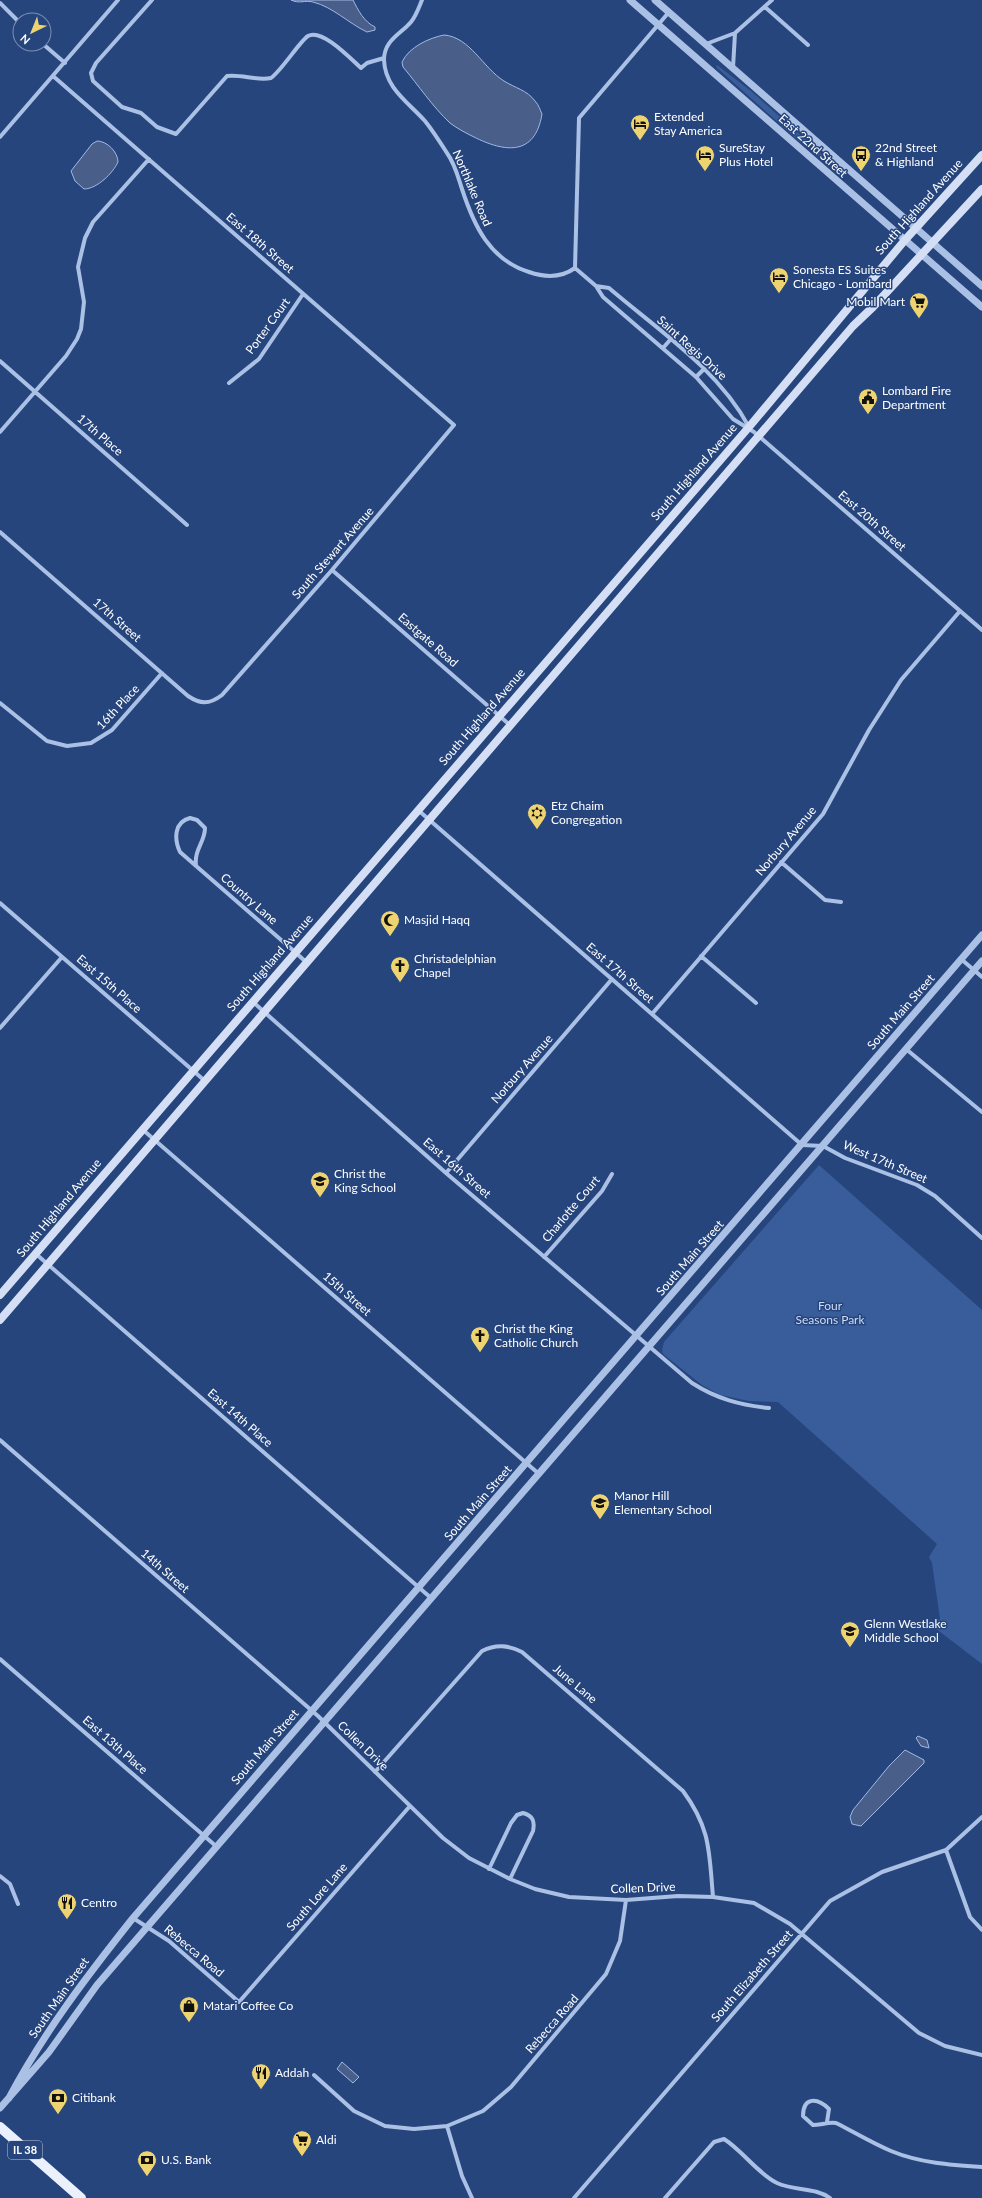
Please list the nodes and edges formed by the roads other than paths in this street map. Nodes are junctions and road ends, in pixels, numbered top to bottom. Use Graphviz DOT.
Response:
graph roads {
  1 [pos="118,0"];
  2 [pos="152,0"];
  3 [pos="422,0"];
  4 [pos="630,0"];
  5 [pos="655,0"];
  6 [pos="772,0"];
  7 [pos="0,3"];
  8 [pos="764,7"];
  9 [pos="669,12"];
  10 [pos="12,14"];
  11 [pos="658,24"];
  12 [pos="735,32"];
  13 [pos="706,44"];
  14 [pos="808,45"];
  15 [pos="51,52"];
  16 [pos="384,58"];
  17 [pos="64,63"];
  18 [pos="733,68"];
  19 [pos="53,76"];
  20 [pos="0,137"];
  21 [pos="982,155"];
  22 [pos="149,159"];
  23 [pos="982,189"];
  24 [pos="915,228"];
  25 [pos="905,240"];
  26 [pos="932,244"];
  27 [pos="922,254"];
  28 [pos="575,268"];
  29 [pos="596,286"];
  30 [pos="982,286"];
  31 [pos="303,294"];
  32 [pos="982,308"];
  33 [pos="670,340"];
  34 [pos="663,348"];
  35 [pos="0,361"];
  36 [pos="704,369"];
  37 [pos="696,377"];
  38 [pos="230,383"];
  39 [pos="35,392"];
  40 [pos="454,425"];
  41 [pos="749,427"];
  42 [pos="0,432"];
  43 [pos="760,436"];
  44 [pos="187,525"];
  45 [pos="0,532"];
  46 [pos="332,570"];
  47 [pos="960,611"];
  48 [pos="982,630"];
  49 [pos="162,673"];
  50 [pos="225,692"];
  51 [pos="0,703"];
  52 [pos="499,716"];
  53 [pos="511,726"];
  54 [pos="417,810"];
  55 [pos="430,820"];
  56 [pos="781,862"];
  57 [pos="196,866"];
  58 [pos="841,902"];
  59 [pos="0,903"];
  60 [pos="982,935"];
  61 [pos="295,952"];
  62 [pos="701,956"];
  63 [pos="62,957"];
  64 [pos="962,959"];
  65 [pos="982,961"];
  66 [pos="308,963"];
  67 [pos="974,970"];
  68 [pos="982,977"];
  69 [pos="612,979"];
  70 [pos="252,1002"];
  71 [pos="756,1003"];
  72 [pos="265,1013"];
  73 [pos="652,1014"];
  74 [pos="0,1028"];
  75 [pos="906,1049"];
  76 [pos="193,1070"];
  77 [pos="205,1081"];
  78 [pos="982,1112"];
  79 [pos="142,1128"];
  80 [pos="155,1140"];
  81 [pos="802,1146"];
  82 [pos="823,1146"];
  83 [pos="446,1173"];
  84 [pos="612,1174"];
  85 [pos="982,1238"];
  86 [pos="35,1254"];
  87 [pos="544,1257"];
  88 [pos="48,1265"];
  89 [pos="0,1295"];
  90 [pos="0,1320"];
  91 [pos="636,1336"];
  92 [pos="649,1347"];
  93 [pos="769,1408"];
  94 [pos="0,1440"];
  95 [pos="527,1463"];
  96 [pos="539,1474"];
  97 [pos="419,1587"];
  98 [pos="431,1598"];
  99 [pos="0,1659"];
  100 [pos="311,1711"];
  101 [pos="318,1716"];
  102 [pos="325,1723"];
  103 [pos="375,1772"];
  104 [pos="410,1806"];
  105 [pos="982,1817"];
  106 [pos="204,1836"];
  107 [pos="217,1847"];
  108 [pos="946,1850"];
  109 [pos="489,1868"];
  110 [pos="0,1876"];
  111 [pos="510,1879"];
  112 [pos="713,1897"];
  113 [pos="626,1900"];
  114 [pos="18,1904"];
  115 [pos="133,1918"];
  116 [pos="148,1926"];
  117 [pos="982,1930"];
  118 [pos="802,1933"];
  119 [pos="239,2002"];
  120 [pos="982,2055"];
  121 [pos="314,2075"];
  122 [pos="9,2098"];
  123 [pos="0,2108"];
  124 [pos="827,2122"];
  125 [pos="448,2126"];
  126 [pos="0,2127"];
  127 [pos="982,2166"];
  128 [pos="81,2198"];
  129 [pos="472,2198"];
  130 [pos="574,2198"];
  131 [pos="665,2198"];
  132 [pos="830,2198"];
  1 -- 17 [label="street"];
  2 -- 16 [label="street"];
  3 -- 16 [label="street"];
  4 -- 11 [label="street, East 22nd Street"];
  5 -- 9 [label="street, East 22nd Street"];
  6 -- 8 [label="street"];
  7 -- 10 [label="street"];
  8 -- 12 [label="street"];
  8 -- 14 [label="street"];
  9 -- 11 [label="street"];
  9 -- 13 [label="street, East 22nd Street"];
  11 -- 25 [label="street, East 22nd Street"];
  11 -- 28 [label="street"];
  12 -- 13 [label="street"];
  12 -- 18 [label="street"];
  13 -- 18 [label="street, East 22nd Street"];
  15 -- 17 [label="street"];
  16 -- 28 [label="street, Northlake Road"];
  17 -- 19 [label="street"];
  18 -- 24 [label="street, East 22nd Street"];
  19 -- 20 [label="street"];
  19 -- 22 [label="street, East 18th Street"];
  21 -- 24 [label="main road, South Highland Avenue"];
  22 -- 31 [label="street, East 18th Street"];
  22 -- 39 [label="street"];
  23 -- 26 [label="main road"];
  24 -- 25 [label="main road, South Highland Avenue"];
  24 -- 26 [label="street, East 22nd Street"];
  25 -- 27 [label="street, East 22nd Street"];
  25 -- 41 [label="main road, South Highland Avenue"];
  26 -- 27 [label="main road"];
  26 -- 30 [label="street, East 22nd Street"];
  27 -- 32 [label="street, East 22nd Street"];
  27 -- 43 [label="main road"];
  28 -- 29 [label="street, Saint Regis Drive"];
  29 -- 33 [label="street, Saint Regis Drive"];
  29 -- 34 [label="street, Saint Regis Drive"];
  31 -- 38 [label="street, Porter Court"];
  31 -- 40 [label="street, East 18th Street"];
  33 -- 34 [label="street"];
  33 -- 36 [label="street, Saint Regis Drive"];
  34 -- 37 [label="street, Saint Regis Drive"];
  35 -- 39 [label="street, 17th Place"];
  36 -- 37 [label="street"];
  36 -- 41 [label="street, Saint Regis Drive"];
  37 -- 41 [label="street, Saint Regis Drive"];
  39 -- 42 [label="street"];
  39 -- 44 [label="street, 17th Place"];
  40 -- 46 [label="street, South Stewart Avenue"];
  41 -- 43 [label="street, East 20th Street"];
  41 -- 52 [label="main road, South Highland Avenue"];
  43 -- 47 [label="street, East 20th Street"];
  43 -- 53 [label="main road"];
  45 -- 49 [label="street, 17th Street"];
  46 -- 50 [label="street, South Stewart Avenue"];
  46 -- 52 [label="street, Eastgate Road"];
  47 -- 48 [label="street, East 20th Street"];
  47 -- 56 [label="street, Norbury Avenue"];
  49 -- 50 [label="street, 17th Street"];
  49 -- 51 [label="street, 16th Place"];
  52 -- 53 [label="street, Eastgate Road"];
  52 -- 54 [label="main road, South Highland Avenue"];
  53 -- 55 [label="main road"];
  54 -- 55 [label="street, East 17th Street"];
  54 -- 61 [label="main road, South Highland Avenue"];
  55 -- 66 [label="main road"];
  55 -- 69 [label="street, East 17th Street"];
  56 -- 58 [label="street"];
  56 -- 62 [label="street, Norbury Avenue"];
  57 -- 57 [label="street, Country Lane"];
  57 -- 61 [label="street, Country Lane"];
  59 -- 63 [label="street, East 15th Place"];
  60 -- 64 [label="street, South Main Street"];
  61 -- 66 [label="street, Country Lane"];
  61 -- 70 [label="main road, South Highland Avenue"];
  62 -- 71 [label="street"];
  62 -- 73 [label="street, Norbury Avenue"];
  63 -- 74 [label="street"];
  63 -- 76 [label="street, East 15th Place"];
  64 -- 67 [label="street"];
  64 -- 81 [label="street, South Main Street"];
  65 -- 67 [label="street, South Main Street"];
  66 -- 72 [label="main road"];
  67 -- 68 [label="street"];
  67 -- 75 [label="street, South Main Street"];
  69 -- 73 [label="street, East 17th Street"];
  69 -- 83 [label="street, Norbury Avenue"];
  70 -- 72 [label="street, East 16th Street"];
  70 -- 76 [label="main road, South Highland Avenue"];
  72 -- 77 [label="main road"];
  72 -- 83 [label="street, East 16th Street"];
  73 -- 81 [label="street, East 17th Street"];
  75 -- 78 [label="street"];
  75 -- 82 [label="street, South Main Street"];
  76 -- 77 [label="street, East 15th Place"];
  76 -- 79 [label="main road, South Highland Avenue"];
  77 -- 80 [label="main road"];
  79 -- 80 [label="street, 15th Street"];
  79 -- 86 [label="main road, South Highland Avenue"];
  80 -- 88 [label="main road"];
  80 -- 95 [label="street, 15th Street"];
  81 -- 82 [label="street, West 17th Street"];
  81 -- 91 [label="street, South Main Street"];
  82 -- 85 [label="street, West 17th Street"];
  82 -- 92 [label="street, South Main Street"];
  83 -- 87 [label="street, East 16th Street"];
  84 -- 87 [label="street, Charlotte Court"];
  86 -- 88 [label="street, East 14th Place"];
  86 -- 89 [label="main road, South Highland Avenue"];
  87 -- 91 [label="street, East 16th Street"];
  88 -- 90 [label="main road"];
  88 -- 97 [label="street, East 14th Place"];
  91 -- 92 [label="street, East 16th Street"];
  91 -- 95 [label="street, South Main Street"];
  92 -- 93 [label="street, East 16th Street"];
  92 -- 96 [label="street, South Main Street"];
  94 -- 100 [label="street, 14th Street"];
  95 -- 96 [label="street, 15th Street"];
  95 -- 97 [label="street, South Main Street"];
  96 -- 98 [label="street, South Main Street"];
  97 -- 98 [label="street, East 14th Place"];
  97 -- 100 [label="street, South Main Street"];
  98 -- 102 [label="street, South Main Street"];
  99 -- 106 [label="street, East 13th Place"];
  100 -- 101 [label="street, 14th Street"];
  100 -- 106 [label="street, South Main Street"];
  101 -- 102 [label="street, Collen Drive"];
  102 -- 103 [label="street, Collen Drive"];
  102 -- 107 [label="street, South Main Street"];
  103 -- 104 [label="street, Collen Drive"];
  103 -- 112 [label="street, June Lane"];
  104 -- 109 [label="street, Collen Drive"];
  104 -- 119 [label="street, South Lore Lane"];
  105 -- 108 [label="street, South Elizabeth Street"];
  106 -- 107 [label="street, East 13th Place"];
  106 -- 115 [label="street, South Main Street"];
  107 -- 116 [label="street, South Main Street"];
  108 -- 117 [label="street"];
  108 -- 118 [label="street, South Elizabeth Street"];
  109 -- 111 [label="street, Collen Drive"];
  109 -- 111 [label="street"];
  110 -- 114 [label="street"];
  111 -- 113 [label="street, Collen Drive"];
  112 -- 113 [label="street, Collen Drive"];
  112 -- 118 [label="street, Collen Drive"];
  113 -- 125 [label="street, Rebecca Road"];
  115 -- 116 [label="street, Rebecca Road"];
  115 -- 122 [label="street, South Main Street"];
  116 -- 119 [label="street, Rebecca Road"];
  116 -- 122 [label="street, South Main Street"];
  118 -- 120 [label="street, Collen Drive"];
  118 -- 130 [label="street, South Elizabeth Street"];
  121 -- 125 [label="street, Rebecca Road"];
  122 -- 123 [label="street, South Main Street"];
  124 -- 124 [label="street"];
  124 -- 127 [label="street"];
  125 -- 129 [label="street"];
  126 -- 128 [label="main road, IL 38"];
  131 -- 132 [label="street"];
}
